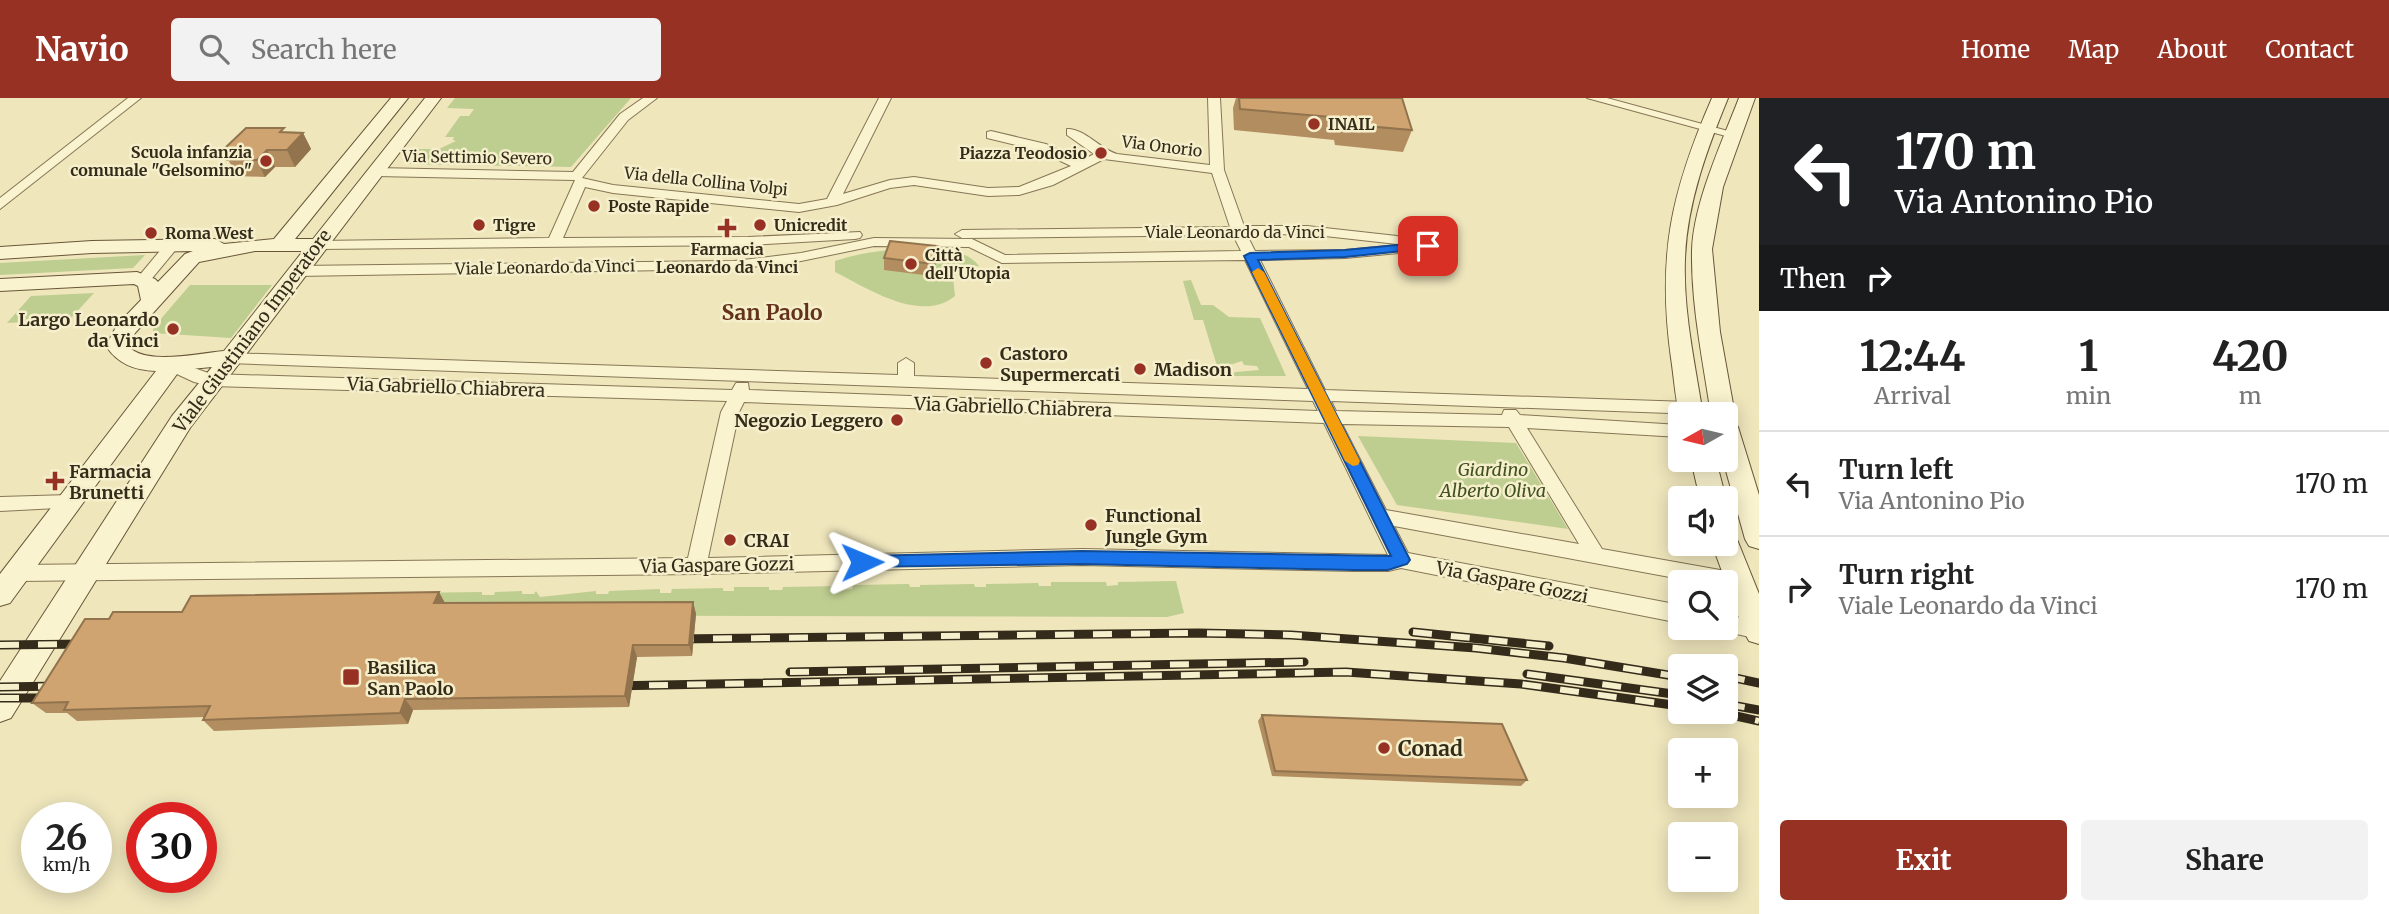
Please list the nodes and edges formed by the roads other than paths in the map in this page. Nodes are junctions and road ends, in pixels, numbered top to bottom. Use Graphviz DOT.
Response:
graph roads {
  1 [pos="135,98"];
  2 [pos="400,98"];
  3 [pos="433,98"];
  4 [pos="651,98"];
  5 [pos="885,98"];
  6 [pos="1214,98"];
  7 [pos="1593,98"];
  8 [pos="1720,98"];
  9 [pos="1746,98"];
  10 [pos="1707,128"];
  11 [pos="1071,131"];
  12 [pos="1733,134"];
  13 [pos="990,135"];
  14 [pos="1103,154"];
  15 [pos="1076,169"];
  16 [pos="1217,170"];
  17 [pos="376,172"];
  18 [pos="579,179"];
  19 [pos="832,202"];
  20 [pos="0,205"];
  21 [pos="780,240"];
  22 [pos="748,241"];
  23 [pos="554,243"];
  24 [pos="1243,243"];
  25 [pos="173,244"];
  26 [pos="254,245"];
  27 [pos="280,245"];
  28 [pos="317,245"];
  29 [pos="356,246"];
  30 [pos="0,253"];
  31 [pos="781,260"];
  32 [pos="748,264"];
  33 [pos="341,269"];
  34 [pos="298,271"];
  35 [pos="144,279"];
  36 [pos="0,285"];
  37 [pos="152,300"];
  38 [pos="228,358"];
  39 [pos="272,360"];
  40 [pos="172,365"];
  41 [pos="725,373"];
  42 [pos="751,374"];
  43 [pos="211,380"];
  44 [pos="256,382"];
  45 [pos="1283,394"];
  46 [pos="729,395"];
  47 [pos="1320,395"];
  48 [pos="1503,401"];
  49 [pos="1689,402"];
  50 [pos="1721,402"];
  51 [pos="1668,411"];
  52 [pos="1288,416"];
  53 [pos="1330,416"];
  54 [pos="1514,421"];
  55 [pos="1668,430"];
  56 [pos="1738,467"];
  57 [pos="70,502"];
  58 [pos="0,504"];
  59 [pos="1380,516"];
  60 [pos="1759,539"];
  61 [pos="1595,554"];
  62 [pos="1401,560"];
  63 [pos="696,566"];
  64 [pos="1679,570"];
  65 [pos="84,573"];
  66 [pos="11,575"];
  67 [pos="1738,583"];
  68 [pos="1668,612"];
  69 [pos="1738,627"];
  70 [pos="1759,631"];
  71 [pos="0,708"];
  1 -- 20 [label="street"];
  2 -- 27 [label="street, Viale Giustiniano Imperatore"];
  3 -- 17 [label="street, Viale Giustiniano Imperatore"];
  4 -- 18 [label="street"];
  5 -- 19 [label="street"];
  6 -- 16 [label="street"];
  7 -- 10 [label="street"];
  8 -- 10 [label="street"];
  9 -- 12 [label="street"];
  10 -- 12 [label="street"];
  10 -- 49 [label="street"];
  11 -- 14 [label="street"];
  12 -- 50 [label="street"];
  13 -- 15 [label="street"];
  14 -- 15 [label="street"];
  14 -- 16 [label="street, Via Onorio"];
  15 -- 19 [label="street, Via della Collina Volpi"];
  16 -- 24 [label="street"];
  17 -- 18 [label="street, Via Settimio Severo"];
  17 -- 28 [label="street, Viale Giustiniano Imperatore"];
  18 -- 19 [label="street, Via della Collina Volpi"];
  18 -- 23 [label="street"];
  21 -- 22 [label="street, Viale Leonardo da Vinci"];
  21 -- 24 [label="street, Viale Leonardo da Vinci"];
  21 -- 31 [label="street"];
  22 -- 23 [label="street, Viale Leonardo da Vinci"];
  22 -- 32 [label="street"];
  23 -- 29 [label="street, Viale Leonardo da Vinci"];
  24 -- 24 [label="street, Viale Leonardo da Vinci"];
  24 -- 31 [label="street, Viale Leonardo da Vinci"];
  24 -- 47 [label="street"];
  25 -- 26 [label="street"];
  25 -- 30 [label="street"];
  25 -- 35 [label="street"];
  26 -- 27 [label="street"];
  26 -- 37 [label="street"];
  27 -- 28 [label="street"];
  28 -- 29 [label="street, Viale Leonardo da Vinci"];
  28 -- 34 [label="street, Viale Giustiniano Imperatore"];
  29 -- 33 [label="street"];
  31 -- 32 [label="street, Viale Leonardo da Vinci"];
  32 -- 33 [label="street, Viale Leonardo da Vinci"];
  33 -- 34 [label="street, Viale Leonardo da Vinci"];
  34 -- 38 [label="street, Viale Giustiniano Imperatore"];
  35 -- 36 [label="street"];
  35 -- 37 [label="street"];
  37 -- 40 [label="street"];
  38 -- 39 [label="street, Via Gabriello Chiabrera"];
  38 -- 40 [label="street"];
  38 -- 43 [label="street, Viale Giustiniano Imperatore"];
  39 -- 41 [label="street, Via Gabriello Chiabrera"];
  39 -- 44 [label="street"];
  40 -- 43 [label="street"];
  40 -- 57 [label="street"];
  41 -- 42 [label="street, Via Gabriello Chiabrera"];
  41 -- 46 [label="street"];
  42 -- 45 [label="street, Via Gabriello Chiabrera"];
  42 -- 46 [label="street"];
  43 -- 44 [label="street, Via Gabriello Chiabrera"];
  43 -- 65 [label="street, Viale Giustiniano Imperatore"];
  44 -- 46 [label="street, Via Gabriello Chiabrera"];
  45 -- 47 [label="street, Via Gabriello Chiabrera"];
  45 -- 52 [label="street"];
  46 -- 52 [label="street, Via Gabriello Chiabrera"];
  46 -- 63 [label="street"];
  47 -- 48 [label="street, Via Gabriello Chiabrera"];
  47 -- 53 [label="street"];
  48 -- 51 [label="street, Via Gabriello Chiabrera"];
  48 -- 54 [label="street"];
  52 -- 53 [label="street, Via Gabriello Chiabrera"];
  53 -- 54 [label="street, Via Gabriello Chiabrera"];
  53 -- 59 [label="street"];
  54 -- 55 [label="street, Via Gabriello Chiabrera"];
  54 -- 61 [label="street"];
  56 -- 60 [label="street"];
  57 -- 58 [label="street"];
  57 -- 66 [label="street"];
  59 -- 61 [label="street"];
  59 -- 62 [label="street"];
  61 -- 64 [label="street"];
  62 -- 63 [label="street, Via Gaspare Gozzi"];
  62 -- 68 [label="street, Via Gaspare Gozzi"];
  63 -- 65 [label="street, Via Gaspare Gozzi"];
  65 -- 66 [label="street"];
  65 -- 71 [label="street, Viale Giustiniano Imperatore"];
  67 -- 70 [label="street"];
  69 -- 70 [label="street"];
}
